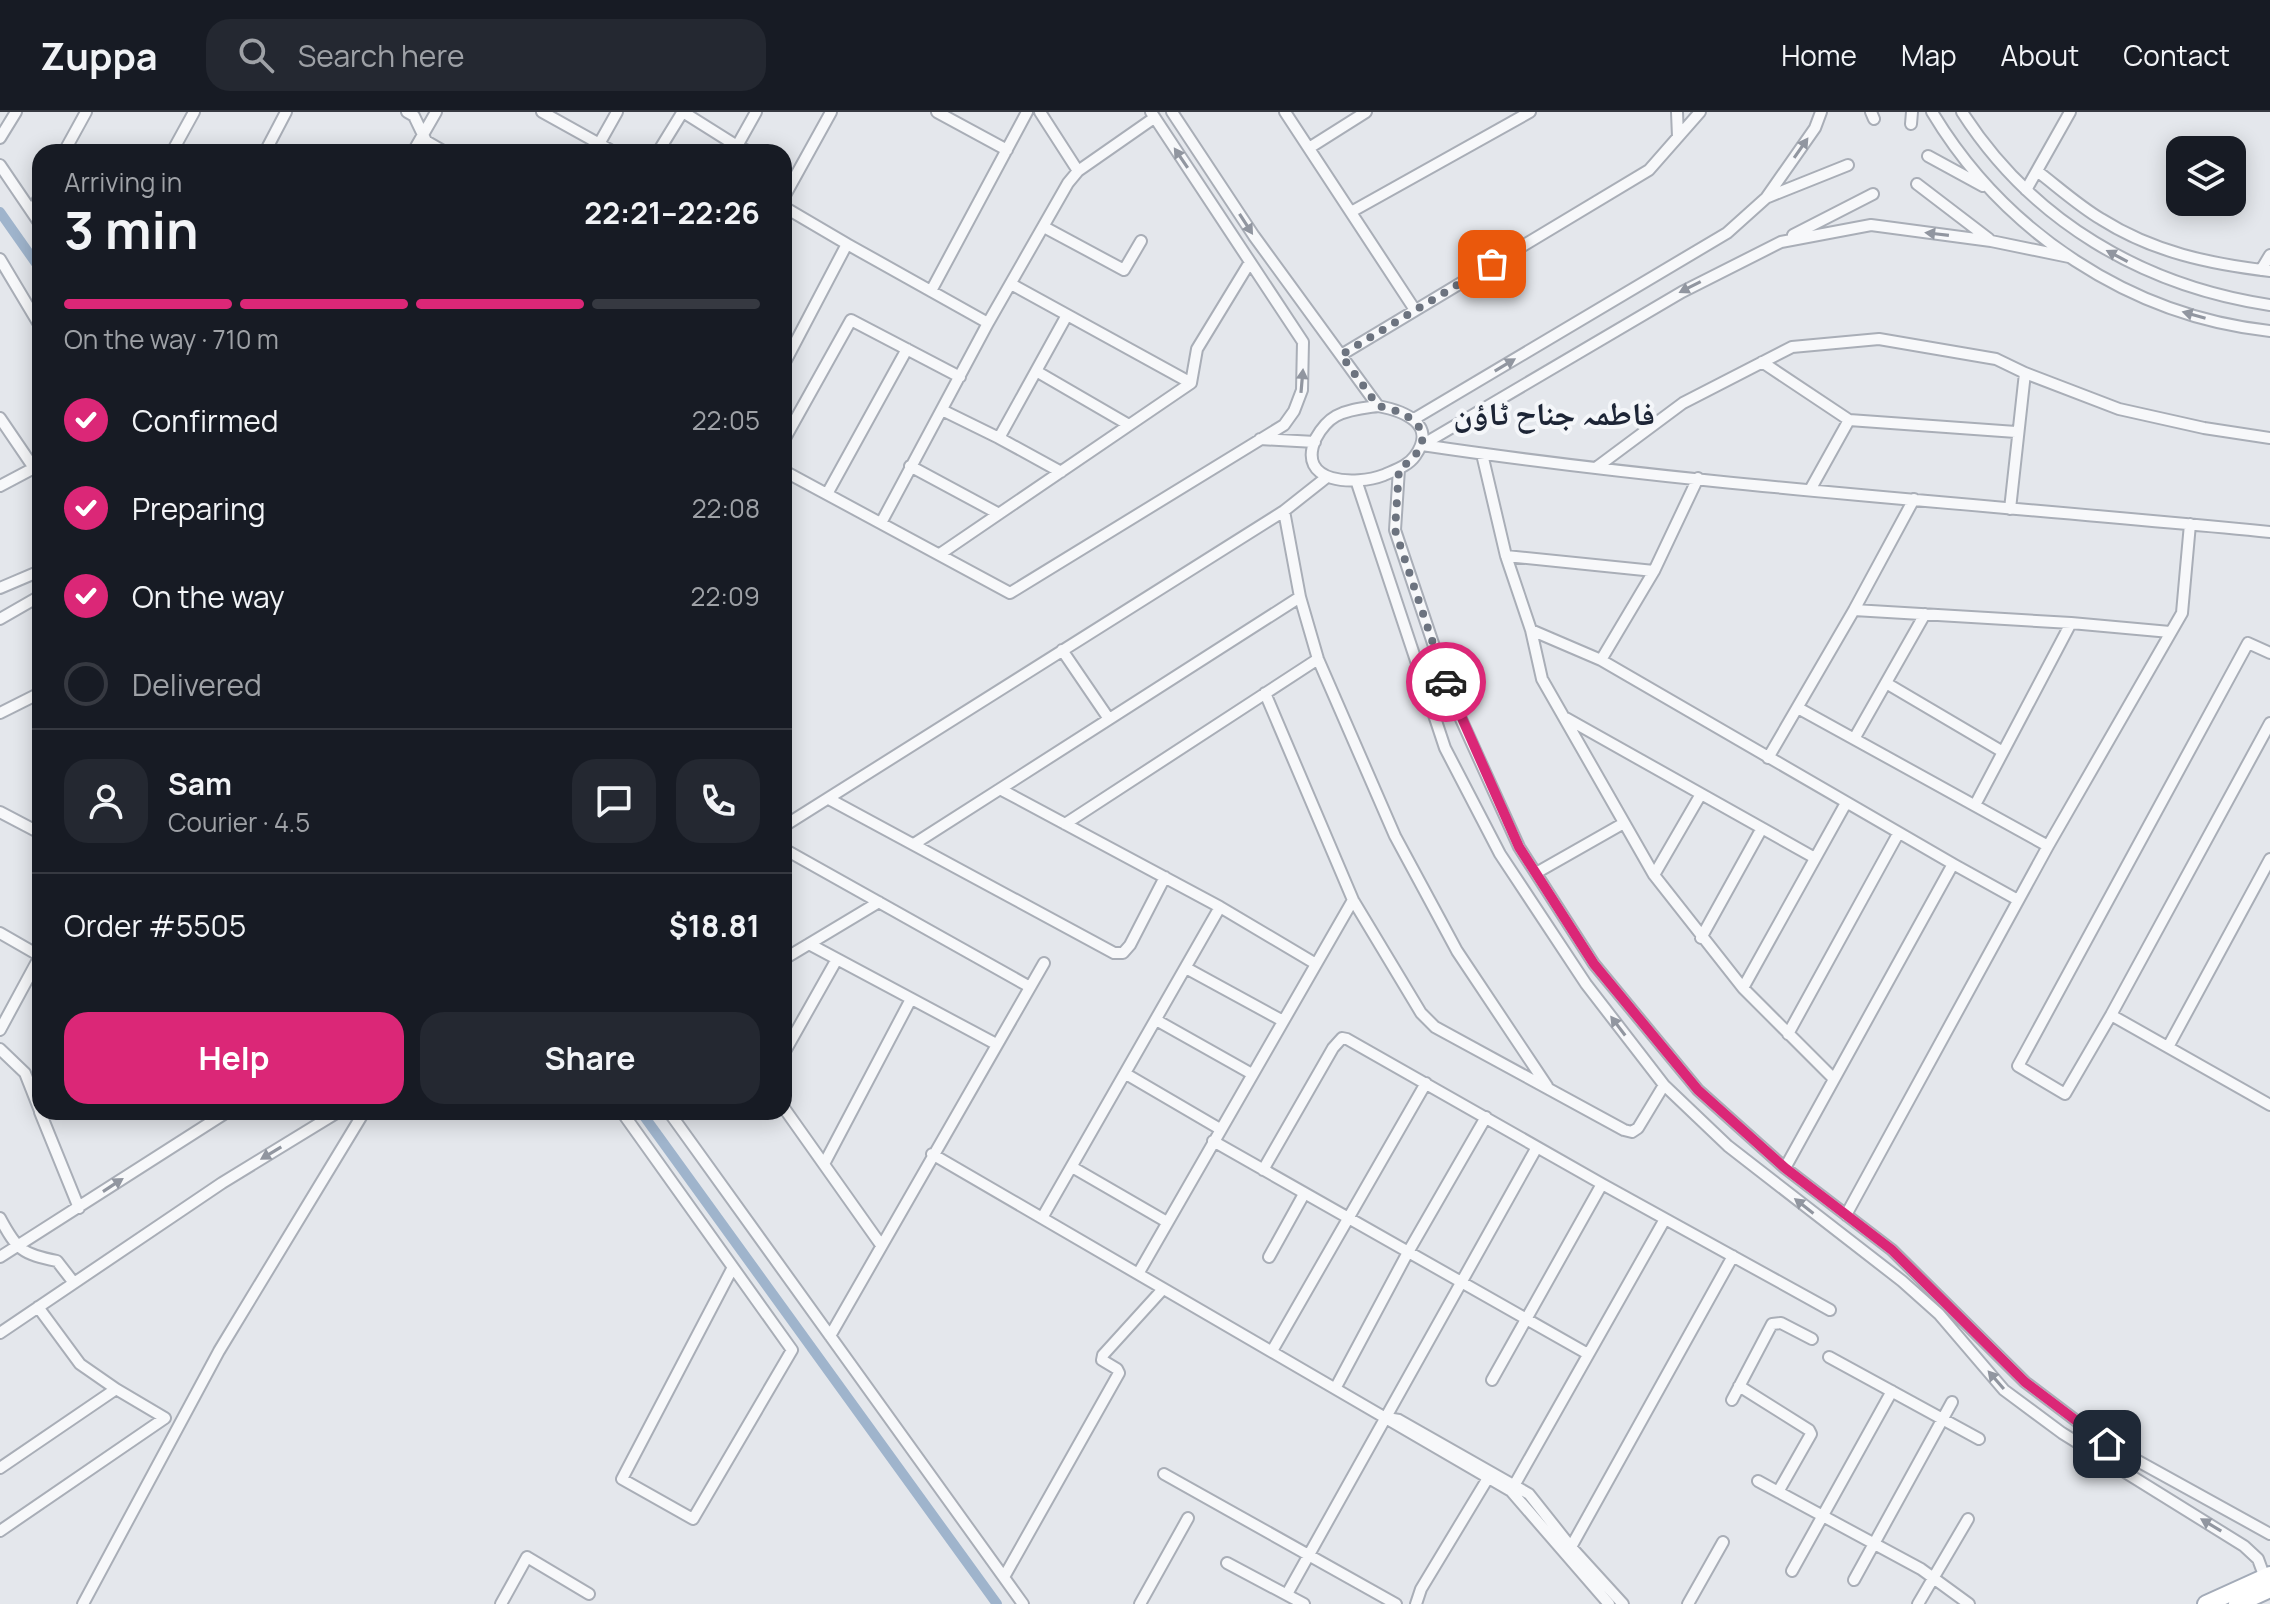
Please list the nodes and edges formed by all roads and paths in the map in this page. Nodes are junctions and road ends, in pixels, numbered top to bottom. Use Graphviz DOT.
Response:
graph roads {
  1 [pos="16,112"];
  2 [pos="86,112"];
  3 [pos="286,112"];
  4 [pos="407,112"];
  5 [pos="436,112"];
  6 [pos="542,112"];
  7 [pos="617,112"];
  8 [pos="683,112"];
  9 [pos="756,112"];
  10 [pos="831,112"];
  11 [pos="937,112"];
  12 [pos="1027,112"];
  13 [pos="1040,112"];
  14 [pos="1172,112"];
  15 [pos="1285,112"];
  16 [pos="1366,112"];
  17 [pos="1530,112"];
  18 [pos="1677,112"];
  19 [pos="1700,112"];
  20 [pos="1821,112"];
  21 [pos="1932,112"];
  22 [pos="1962,112"];
  23 [pos="2070,112"];
  24 [pos="192,113"];
  25 [pos="1152,115"];
  26 [pos="423,135"];
  27 [pos="1678,137"];
  28 [pos="0,138"];
  29 [pos="68,144"];
  30 [pos="176,144"];
  31 [pos="269,144"];
  32 [pos="418,144"];
  33 [pos="431,144"];
  34 [pos="599,144"];
  35 [pos="663,144"];
  36 [pos="734,144"];
  37 [pos="738,144"];
  38 [pos="1309,148"];
  39 [pos="1007,150"];
  40 [pos="1928,156"];
  41 [pos="0,165"];
  42 [pos="1848,165"];
  43 [pos="1078,171"];
  44 [pos="2037,171"];
  45 [pos="792,172"];
  46 [pos="797,174"];
  47 [pos="792,183"];
  48 [pos="1917,184"];
  49 [pos="1989,189"];
  50 [pos="2026,190"];
  51 [pos="1873,194"];
  52 [pos="1766,198"];
  53 [pos="32,211"];
  54 [pos="792,212"];
  55 [pos="1351,212"];
  56 [pos="1044,227"];
  57 [pos="1141,241"];
  58 [pos="1991,241"];
  59 [pos="1781,242"];
  60 [pos="847,244"];
  61 [pos="2270,255"];
  62 [pos="2069,257"];
  63 [pos="1250,262"];
  64 [pos="2,266"];
  65 [pos="2266,271"];
  66 [pos="1011,284"];
  67 [pos="931,291"];
  68 [pos="2270,305"];
  69 [pos="1415,310"];
  70 [pos="32,313"];
  71 [pos="1067,315"];
  72 [pos="988,323"];
  73 [pos="2270,331"];
  74 [pos="792,349"];
  75 [pos="907,349"];
  76 [pos="1341,355"];
  77 [pos="1762,362"];
  78 [pos="1036,371"];
  79 [pos="2025,373"];
  80 [pos="960,377"];
  81 [pos="1191,383"];
  82 [pos="1378,406"];
  83 [pos="942,410"];
  84 [pos="0,418"];
  85 [pos="1414,419"];
  86 [pos="1849,420"];
  87 [pos="1129,425"];
  88 [pos="792,426"];
  89 [pos="2016,432"];
  90 [pos="999,438"];
  91 [pos="2270,438"];
  92 [pos="1258,439"];
  93 [pos="1315,442"];
  94 [pos="1422,445"];
  95 [pos="1482,454"];
  96 [pos="32,460"];
  97 [pos="910,466"];
  98 [pos="1597,467"];
  99 [pos="1399,469"];
  100 [pos="32,470"];
  101 [pos="1061,472"];
  102 [pos="792,475"];
  103 [pos="1327,477"];
  104 [pos="1698,478"];
  105 [pos="1357,483"];
  106 [pos="0,486"];
  107 [pos="1810,490"];
  108 [pos="827,494"];
  109 [pos="1914,499"];
  110 [pos="2010,509"];
  111 [pos="1284,511"];
  112 [pos="999,514"];
  113 [pos="881,523"];
  114 [pos="2190,524"];
  115 [pos="2270,532"];
  116 [pos="940,554"];
  117 [pos="1506,556"];
  118 [pos="1654,571"];
  119 [pos="32,574"];
  120 [pos="0,588"];
  121 [pos="1300,597"];
  122 [pos="32,601"];
  123 [pos="1854,610"];
  124 [pos="1925,614"];
  125 [pos="0,619"];
  126 [pos="2071,623"];
  127 [pos="1531,630"];
  128 [pos="2170,632"];
  129 [pos="1062,650"];
  130 [pos="2270,653"];
  131 [pos="1318,659"];
  132 [pos="1601,660"];
  133 [pos="1886,683"];
  134 [pos="1265,693"];
  135 [pos="32,697"];
  136 [pos="28,699"];
  137 [pos="32,701"];
  138 [pos="1798,708"];
  139 [pos="0,713"];
  140 [pos="1563,716"];
  141 [pos="1109,719"];
  142 [pos="2270,723"];
  143 [pos="1854,739"];
  144 [pos="2003,752"];
  145 [pos="1768,758"];
  146 [pos="1000,789"];
  147 [pos="1701,794"];
  148 [pos="829,799"];
  149 [pos="1846,803"];
  150 [pos="1975,805"];
  151 [pos="0,812"];
  152 [pos="792,821"];
  153 [pos="1624,823"];
  154 [pos="1065,824"];
  155 [pos="1762,828"];
  156 [pos="32,829"];
  157 [pos="1898,834"];
  158 [pos="914,844"];
  159 [pos="2048,846"];
  160 [pos="792,853"];
  161 [pos="1815,858"];
  162 [pos="2270,859"];
  163 [pos="1953,864"];
  164 [pos="1536,873"];
  165 [pos="1654,875"];
  166 [pos="1165,877"];
  167 [pos="1353,900"];
  168 [pos="2018,900"];
  169 [pos="879,902"];
  170 [pos="1220,907"];
  171 [pos="0,933"];
  172 [pos="1701,938"];
  173 [pos="809,944"];
  174 [pos="32,951"];
  175 [pos="792,954"];
  176 [pos="837,959"];
  177 [pos="1044,963"];
  178 [pos="1316,964"];
  179 [pos="1186,968"];
  180 [pos="32,971"];
  181 [pos="1030,987"];
  182 [pos="1743,988"];
  183 [pos="911,999"];
  184 [pos="2111,1015"];
  185 [pos="1156,1020"];
  186 [pos="1283,1021"];
  187 [pos="0,1030"];
  188 [pos="1788,1034"];
  189 [pos="792,1039"];
  190 [pos="996,1044"];
  191 [pos="2168,1047"];
  192 [pos="0,1049"];
  193 [pos="1126,1074"];
  194 [pos="1252,1074"];
  195 [pos="1834,1079"];
  196 [pos="1426,1083"];
  197 [pos="1664,1085"];
  198 [pos="1549,1089"];
  199 [pos="32,1091"];
  200 [pos="2270,1105"];
  201 [pos="1486,1117"];
  202 [pos="792,1119"];
  203 [pos="43,1120"];
  204 [pos="215,1120"];
  205 [pos="325,1120"];
  206 [pos="359,1120"];
  207 [pos="628,1120"];
  208 [pos="675,1120"];
  209 [pos="1220,1129"];
  210 [pos="1213,1141"];
  211 [pos="1537,1147"];
  212 [pos="932,1154"];
  213 [pos="824,1164"];
  214 [pos="1072,1167"];
  215 [pos="1785,1168"];
  216 [pos="1263,1170"];
  217 [pos="1602,1184"];
  218 [pos="1304,1194"];
  219 [pos="79,1208"];
  220 [pos="1846,1215"];
  221 [pos="0,1218"];
  222 [pos="1042,1218"];
  223 [pos="1348,1219"];
  224 [pos="1665,1219"];
  225 [pos="1167,1222"];
  226 [pos="881,1245"];
  227 [pos="19,1247"];
  228 [pos="1407,1254"];
  229 [pos="1733,1256"];
  230 [pos="0,1257"];
  231 [pos="1269,1257"];
  232 [pos="732,1269"];
  233 [pos="1138,1274"];
  234 [pos="74,1283"];
  235 [pos="1460,1283"];
  236 [pos="1163,1289"];
  237 [pos="38,1307"];
  238 [pos="1830,1310"];
  239 [pos="1527,1320"];
  240 [pos="0,1333"];
  241 [pos="830,1336"];
  242 [pos="1812,1339"];
  243 [pos="1272,1351"];
  244 [pos="1588,1354"];
  245 [pos="1829,1357"];
  246 [pos="1492,1380"];
  247 [pos="1739,1386"];
  248 [pos="1336,1387"];
  249 [pos="116,1389"];
  250 [pos="1892,1391"];
  251 [pos="1732,1400"];
  252 [pos="1952,1402"];
  253 [pos="1388,1418"];
  254 [pos="1943,1418"];
  255 [pos="1979,1439"];
  256 [pos="0,1468"];
  257 [pos="1164,1474"];
  258 [pos="1488,1478"];
  259 [pos="1758,1481"];
  260 [pos="1514,1488"];
  261 [pos="1778,1492"];
  262 [pos="1823,1516"];
  263 [pos="1188,1518"];
  264 [pos="1968,1519"];
  265 [pos="0,1531"];
  266 [pos="2270,1534"];
  267 [pos="1723,1542"];
  268 [pos="1874,1544"];
  269 [pos="1571,1547"];
  270 [pos="1309,1554"];
  271 [pos="1227,1563"];
  272 [pos="1792,1571"];
  273 [pos="1004,1577"];
  274 [pos="1934,1578"];
  275 [pos="1854,1580"];
  276 [pos="2268,1581"];
  277 [pos="589,1594"];
  278 [pos="1287,1594"];
  279 [pos="83,1604"];
  280 [pos="501,1604"];
  281 [pos="1023,1604"];
  282 [pos="1140,1604"];
  283 [pos="1304,1604"];
  284 [pos="1396,1604"];
  285 [pos="1416,1604"];
  286 [pos="1609,1604"];
  287 [pos="1623,1604"];
  288 [pos="1688,1604"];
  289 [pos="1918,1604"];
  290 [pos="1969,1604"];
  291 [pos="2206,1604"];
  292 [pos="2237,1604"];
  1 -- 28 [label="street"];
  2 -- 29 [label="street"];
  3 -- 31 [label="street"];
  4 -- 26 [label="street"];
  5 -- 26 [label="street"];
  6 -- 34 [label="street"];
  7 -- 34 [label="street"];
  8 -- 35 [label="street"];
  8 -- 36 [label="street"];
  9 -- 37 [label="street"];
  10 -- 46 [label="street"];
  11 -- 39 [label="street"];
  12 -- 39 [label="street"];
  13 -- 43 [label="street"];
  14 -- 76 [label="street, one-way"];
  15 -- 38 [label="street"];
  16 -- 38 [label="street"];
  17 -- 55 [label="street"];
  18 -- 27 [label="street"];
  19 -- 27 [label="street"];
  52 -- 20 [label="street, one-way"];
  21 -- 49 [label="street"];
  22 -- 50 [label="street"];
  23 -- 44 [label="street"];
  24 -- 30 [label="street"];
  25 -- 43 [label="street"];
  63 -- 25 [label="street, one-way"];
  26 -- 32 [label="street"];
  26 -- 33 [label="street"];
  27 -- 69 [label="street"];
  38 -- 55 [label="street"];
  39 -- 67 [label="street"];
  40 -- 49 [label="street"];
  41 -- 53 [label="street"];
  42 -- 52 [label="street"];
  43 -- 56 [label="street"];
  44 -- 50 [label="street"];
  44 -- 65 [label="street"];
  45 -- 46 [label="street"];
  46 -- 47 [label="street"];
  48 -- 58 [label="street"];
  49 -- 62 [label="street"];
  68 -- 50 [label="street, one-way"];
  51 -- 59 [label="street"];
  85 -- 52 [label="street, one-way"];
  54 -- 60 [label="street"];
  55 -- 69 [label="street"];
  56 -- 57 [label="street"];
  56 -- 66 [label="street"];
  58 -- 59 [label="street, one-way"];
  58 -- 62 [label="street"];
  59 -- 94 [label="street, one-way"];
  60 -- 67 [label="street"];
  60 -- 74 [label="street"];
  61 -- 65 [label="street"];
  73 -- 62 [label="street, one-way"];
  63 -- 81 [label="street"];
  92 -- 63 [label="street, one-way"];
  64 -- 70 [label="street"];
  66 -- 71 [label="street"];
  66 -- 72 [label="street"];
  67 -- 72 [label="street"];
  69 -- 76 [label="street"];
  71 -- 78 [label="street"];
  71 -- 81 [label="street"];
  72 -- 80 [label="street"];
  75 -- 80 [label="street"];
  75 -- 88 [label="street"];
  75 -- 108 [label="street"];
  76 -- 82 [label="street"];
  77 -- 79 [label="street"];
  77 -- 86 [label="street"];
  77 -- 98 [label="street"];
  78 -- 87 [label="street"];
  78 -- 90 [label="street"];
  79 -- 89 [label="street"];
  79 -- 91 [label="street"];
  80 -- 83 [label="street"];
  81 -- 87 [label="street"];
  82 -- 85 [label="street"];
  82 -- 93 [label="street"];
  83 -- 90 [label="street"];
  83 -- 97 [label="street"];
  84 -- 96 [label="street"];
  85 -- 94 [label="street"];
  86 -- 89 [label="street"];
  86 -- 107 [label="street"];
  87 -- 101 [label="street"];
  89 -- 110 [label="street"];
  90 -- 101 [label="street"];
  92 -- 93 [label="street"];
  92 -- 116 [label="street"];
  93 -- 103 [label="street"];
  94 -- 95 [label="street"];
  94 -- 99 [label="street"];
  95 -- 98 [label="street"];
  95 -- 117 [label="street"];
  97 -- 112 [label="street"];
  97 -- 113 [label="street"];
  98 -- 104 [label="street"];
  99 -- 105 [label="street"];
  99 -- 164 [label="street"];
  100 -- 106 [label="street"];
  101 -- 112 [label="street"];
  102 -- 108 [label="street"];
  103 -- 105 [label="street"];
  103 -- 111 [label="street"];
  104 -- 107 [label="street"];
  104 -- 118 [label="street"];
  197 -- 105 [label="street, one-way"];
  107 -- 109 [label="street"];
  108 -- 113 [label="street"];
  109 -- 110 [label="street"];
  109 -- 123 [label="street"];
  110 -- 114 [label="street"];
  111 -- 121 [label="street"];
  111 -- 129 [label="street"];
  112 -- 116 [label="street"];
  113 -- 116 [label="street"];
  114 -- 115 [label="street"];
  114 -- 128 [label="street"];
  117 -- 118 [label="street"];
  117 -- 127 [label="street"];
  118 -- 132 [label="street"];
  119 -- 120 [label="street"];
  121 -- 131 [label="street"];
  121 -- 141 [label="street"];
  122 -- 125 [label="street"];
  123 -- 124 [label="street"];
  123 -- 138 [label="street"];
  124 -- 126 [label="street"];
  124 -- 133 [label="street"];
  126 -- 128 [label="street"];
  126 -- 144 [label="street"];
  127 -- 132 [label="street"];
  127 -- 140 [label="street"];
  128 -- 159 [label="street"];
  129 -- 141 [label="street"];
  129 -- 148 [label="street"];
  130 -- 184 [label="street"];
  131 -- 134 [label="street"];
  131 -- 198 [label="street"];
  132 -- 145 [label="street"];
  133 -- 143 [label="street"];
  133 -- 144 [label="street"];
  134 -- 154 [label="street"];
  134 -- 167 [label="street"];
  135 -- 136 [label="street"];
  136 -- 137 [label="street"];
  136 -- 139 [label="street"];
  138 -- 143 [label="street"];
  138 -- 145 [label="street"];
  140 -- 147 [label="street"];
  140 -- 153 [label="street"];
  141 -- 146 [label="street"];
  142 -- 184 [label="street"];
  143 -- 150 [label="street"];
  144 -- 150 [label="street"];
  145 -- 149 [label="street"];
  146 -- 154 [label="street"];
  146 -- 158 [label="street"];
  147 -- 155 [label="street"];
  147 -- 165 [label="street"];
  148 -- 152 [label="street"];
  148 -- 158 [label="street"];
  149 -- 157 [label="street"];
  149 -- 161 [label="street"];
  150 -- 159 [label="street"];
  151 -- 156 [label="street"];
  153 -- 164 [label="street"];
  153 -- 165 [label="street"];
  154 -- 166 [label="street"];
  155 -- 161 [label="street"];
  155 -- 172 [label="street"];
  157 -- 163 [label="street"];
  157 -- 188 [label="street"];
  158 -- 166 [label="street"];
  159 -- 168 [label="street"];
  160 -- 169 [label="street"];
  161 -- 182 [label="street"];
  162 -- 191 [label="street"];
  163 -- 168 [label="street"];
  163 -- 195 [label="street"];
  164 -- 215 [label="street"];
  165 -- 172 [label="street"];
  166 -- 170 [label="street"];
  167 -- 178 [label="street"];
  167 -- 198 [label="street"];
  168 -- 220 [label="street"];
  169 -- 173 [label="street"];
  169 -- 181 [label="street"];
  170 -- 178 [label="street"];
  170 -- 179 [label="street"];
  171 -- 174 [label="street"];
  172 -- 182 [label="street"];
  173 -- 175 [label="street"];
  173 -- 176 [label="street"];
  176 -- 183 [label="street"];
  176 -- 189 [label="street"];
  177 -- 181 [label="street"];
  178 -- 186 [label="street"];
  179 -- 185 [label="street"];
  179 -- 186 [label="street"];
  180 -- 187 [label="street"];
  181 -- 190 [label="street"];
  182 -- 188 [label="street"];
  183 -- 190 [label="street"];
  183 -- 213 [label="street"];
  184 -- 191 [label="street"];
  185 -- 193 [label="street"];
  185 -- 194 [label="street"];
  186 -- 194 [label="street"];
  188 -- 195 [label="street"];
  190 -- 212 [label="street"];
  191 -- 200 [label="street"];
  192 -- 199 [label="street"];
  193 -- 209 [label="street"];
  193 -- 214 [label="street"];
  194 -- 209 [label="street"];
  195 -- 215 [label="street"];
  196 -- 201 [label="street"];
  196 -- 216 [label="street"];
  196 -- 223 [label="street"];
  197 -- 198 [label="street"];
  276 -- 197 [label="street, one-way"];
  201 -- 211 [label="street"];
  201 -- 228 [label="street"];
  202 -- 213 [label="street"];
  203 -- 219 [label="street"];
  219 -- 204 [label="street, one-way"];
  205 -- 234 [label="street, one-way"];
  206 -- 279 [label="street"];
  207 -- 232 [label="street"];
  208 -- 241 [label="street"];
  209 -- 210 [label="street"];
  210 -- 216 [label="street"];
  210 -- 225 [label="street"];
  211 -- 217 [label="street"];
  211 -- 235 [label="street"];
  212 -- 222 [label="street"];
  212 -- 226 [label="street"];
  213 -- 226 [label="street"];
  214 -- 222 [label="street"];
  214 -- 225 [label="street"];
  215 -- 220 [label="street"];
  216 -- 218 [label="street"];
  217 -- 224 [label="street"];
  217 -- 239 [label="street"];
  218 -- 223 [label="street"];
  218 -- 231 [label="street"];
  219 -- 227 [label="street"];
  220 -- 266 [label="street"];
  221 -- 227 [label="street"];
  222 -- 233 [label="street"];
  223 -- 228 [label="street"];
  223 -- 243 [label="street"];
  224 -- 229 [label="street"];
  224 -- 244 [label="street"];
  225 -- 233 [label="street"];
  226 -- 241 [label="street"];
  227 -- 230 [label="street"];
  227 -- 234 [label="street"];
  228 -- 235 [label="street"];
  228 -- 248 [label="street"];
  229 -- 238 [label="street"];
  229 -- 269 [label="street"];
  232 -- 232 [label="street"];
  233 -- 236 [label="street"];
  234 -- 237 [label="street"];
  235 -- 239 [label="street"];
  235 -- 253 [label="street"];
  236 -- 243 [label="street"];
  236 -- 273 [label="street"];
  237 -- 240 [label="street"];
  237 -- 249 [label="street"];
  239 -- 244 [label="street"];
  239 -- 246 [label="street"];
  241 -- 273 [label="street"];
  242 -- 247 [label="street"];
  243 -- 248 [label="street"];
  244 -- 260 [label="street"];
  245 -- 250 [label="street"];
  247 -- 251 [label="street"];
  247 -- 261 [label="street"];
  248 -- 253 [label="street"];
  249 -- 256 [label="street"];
  249 -- 265 [label="street"];
  250 -- 254 [label="street"];
  250 -- 262 [label="street"];
  252 -- 254 [label="street"];
  253 -- 258 [label="street"];
  253 -- 260 [label="street"];
  253 -- 270 [label="street"];
  254 -- 255 [label="street"];
  254 -- 268 [label="street"];
  257 -- 270 [label="street"];
  258 -- 260 [label="street"];
  258 -- 285 [label="street"];
  259 -- 261 [label="street"];
  260 -- 269 [label="street"];
  260 -- 286 [label="street"];
  261 -- 262 [label="street"];
  262 -- 268 [label="street"];
  262 -- 272 [label="street"];
  263 -- 282 [label="street"];
  264 -- 274 [label="street"];
  267 -- 288 [label="street"];
  268 -- 274 [label="street"];
  268 -- 275 [label="street"];
  269 -- 287 [label="street"];
  270 -- 278 [label="street"];
  270 -- 284 [label="street"];
  271 -- 278 [label="street"];
  273 -- 281 [label="street"];
  274 -- 289 [label="street"];
  274 -- 290 [label="street"];
  276 -- 291 [label="main road"];
  276 -- 292 [label="main road"];
  277 -- 280 [label="street"];
  278 -- 283 [label="street"];
}
